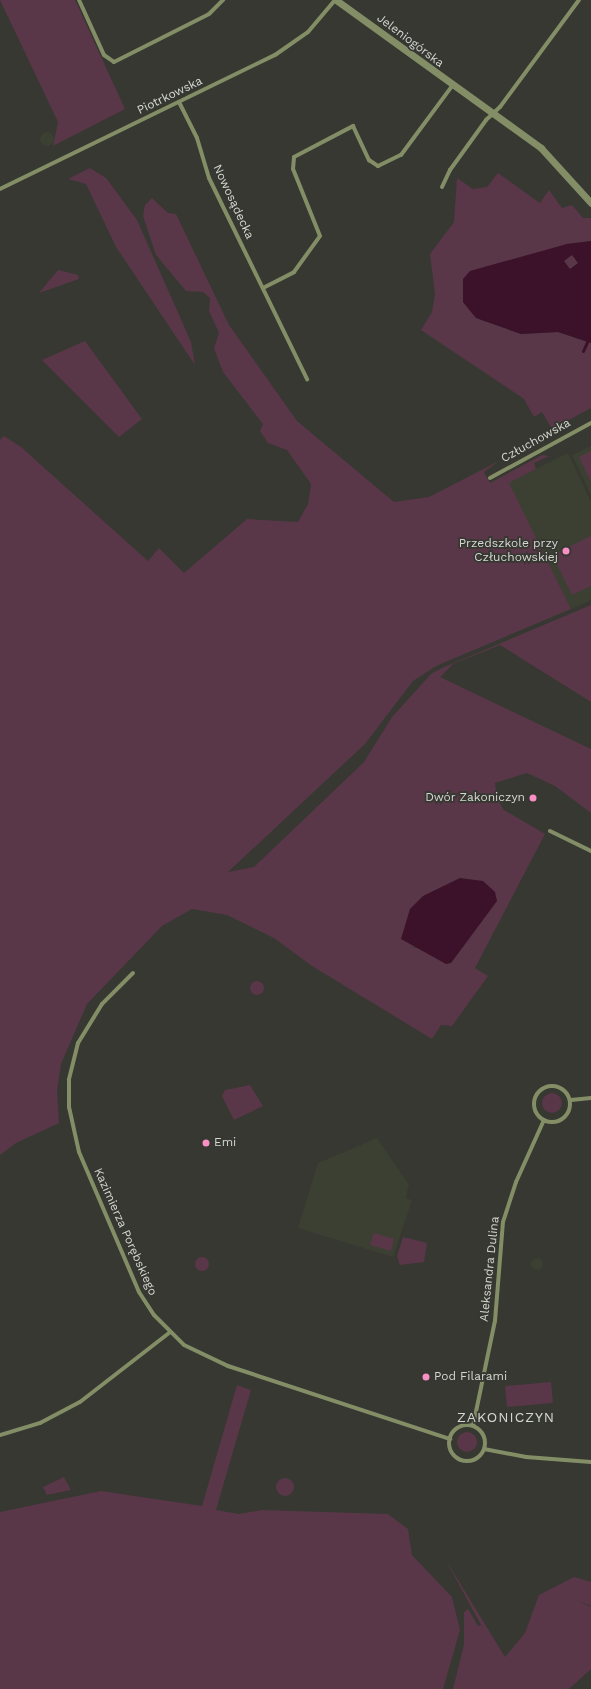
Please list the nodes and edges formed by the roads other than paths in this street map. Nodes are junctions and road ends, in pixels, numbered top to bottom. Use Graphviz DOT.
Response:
graph roads {
  1 [pos="79,0"];
  2 [pos="223,0"];
  3 [pos="335,0"];
  4 [pos="579,0"];
  5 [pos="452,86"];
  6 [pos="179,102"];
  7 [pos="492,114"];
  8 [pos="442,187"];
  9 [pos="0,189"];
  10 [pos="591,203"];
  11 [pos="263,288"];
  12 [pos="307,380"];
  13 [pos="591,423"];
  14 [pos="490,478"];
  15 [pos="550,831"];
  16 [pos="591,851"];
  17 [pos="133,973"];
  18 [pos="591,1098"];
  19 [pos="571,1100"];
  20 [pos="544,1120"];
  21 [pos="169,1333"];
  22 [pos="473,1426"];
  23 [pos="0,1435"];
  24 [pos="450,1438"];
  25 [pos="484,1449"];
  26 [pos="591,1462"];
  1 -- 2 [label="street"];
  3 -- 5 [label="street, Jeleniogórska"];
  3 -- 6 [label="street, Piotrkowska"];
  4 -- 7 [label="street"];
  5 -- 7 [label="street, Jeleniogórska"];
  5 -- 11 [label="street"];
  6 -- 9 [label="street, Piotrkowska"];
  6 -- 11 [label="street, Nowosądecka"];
  7 -- 8 [label="street"];
  7 -- 10 [label="street, Jeleniogórska"];
  11 -- 12 [label="street, Nowosądecka"];
  13 -- 14 [label="street, Człuchowska"];
  15 -- 16 [label="street"];
  17 -- 21 [label="street, Kazimierza Porębskiego"];
  18 -- 19 [label="street"];
  19 -- 20 [label="street"];
  19 -- 20 [label="street"];
  20 -- 22 [label="street, Aleksandra Dulina"];
  21 -- 23 [label="street"];
  21 -- 24 [label="street, Kazimierza Porębskiego"];
  22 -- 24 [label="street"];
  22 -- 25 [label="street"];
  24 -- 25 [label="street"];
  25 -- 26 [label="street"];
}
